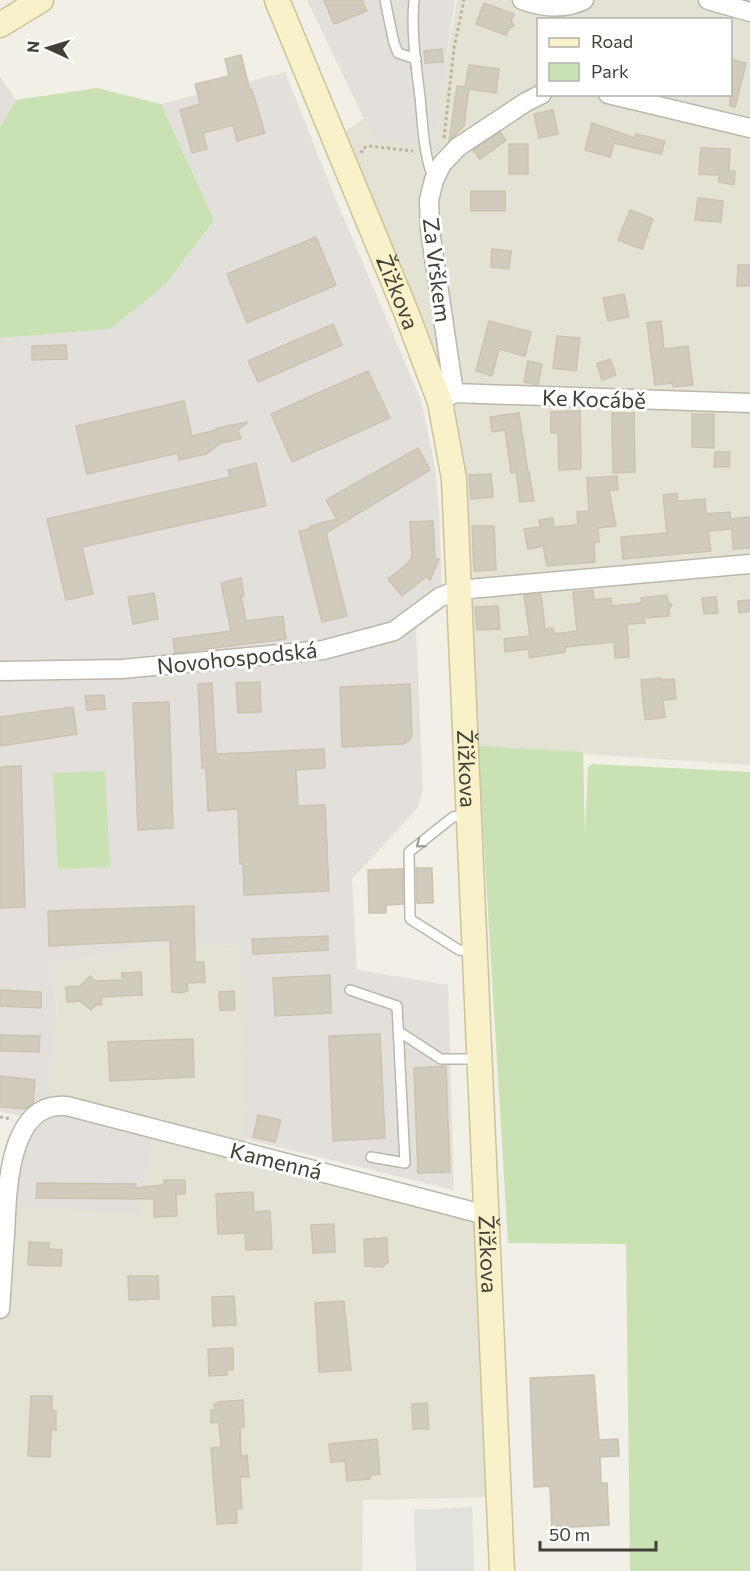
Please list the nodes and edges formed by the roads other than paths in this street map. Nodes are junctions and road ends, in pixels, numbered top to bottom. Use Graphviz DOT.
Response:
graph roads {
  1 [pos="41,0"];
  2 [pos="277,0"];
  3 [pos="385,0"];
  4 [pos="414,0"];
  5 [pos="522,0"];
  6 [pos="584,0"];
  7 [pos="708,0"];
  8 [pos="750,12"];
  9 [pos="0,25"];
  10 [pos="416,59"];
  11 [pos="538,96"];
  12 [pos="616,96"];
  13 [pos="750,128"];
  14 [pos="434,169"];
  15 [pos="447,398"];
  16 [pos="750,403"];
  17 [pos="750,564"];
  18 [pos="458,590"];
  19 [pos="0,671"];
  20 [pos="468,814"];
  21 [pos="475,952"];
  22 [pos="350,990"];
  23 [pos="398,1031"];
  24 [pos="480,1059"];
  25 [pos="371,1157"];
  26 [pos="486,1215"];
  27 [pos="0,1309"];
  28 [pos="502,1571"];
  1 -- 9 [label="street"];
  2 -- 15 [label="street, Žižkova"];
  3 -- 10 [label="lane"];
  4 -- 10 [label="lane"];
  5 -- 6 [label="street"];
  7 -- 8 [label="street"];
  10 -- 14 [label="lane"];
  11 -- 14 [label="street"];
  12 -- 13 [label="street"];
  14 -- 15 [label="street, Za Vrškem"];
  15 -- 16 [label="street, Ke Kocábě"];
  15 -- 18 [label="street, Žižkova"];
  17 -- 18 [label="street"];
  18 -- 19 [label="street, Novohospodská"];
  18 -- 20 [label="street, Žižkova"];
  20 -- 21 [label="street, Žižkova"];
  20 -- 21 [label="lane, one-way"];
  21 -- 24 [label="street, Žižkova"];
  22 -- 23 [label="lane"];
  23 -- 24 [label="lane"];
  23 -- 25 [label="lane"];
  24 -- 26 [label="street, Žižkova"];
  26 -- 27 [label="street, Kamenná"];
  26 -- 28 [label="street, Žižkova"];
}
